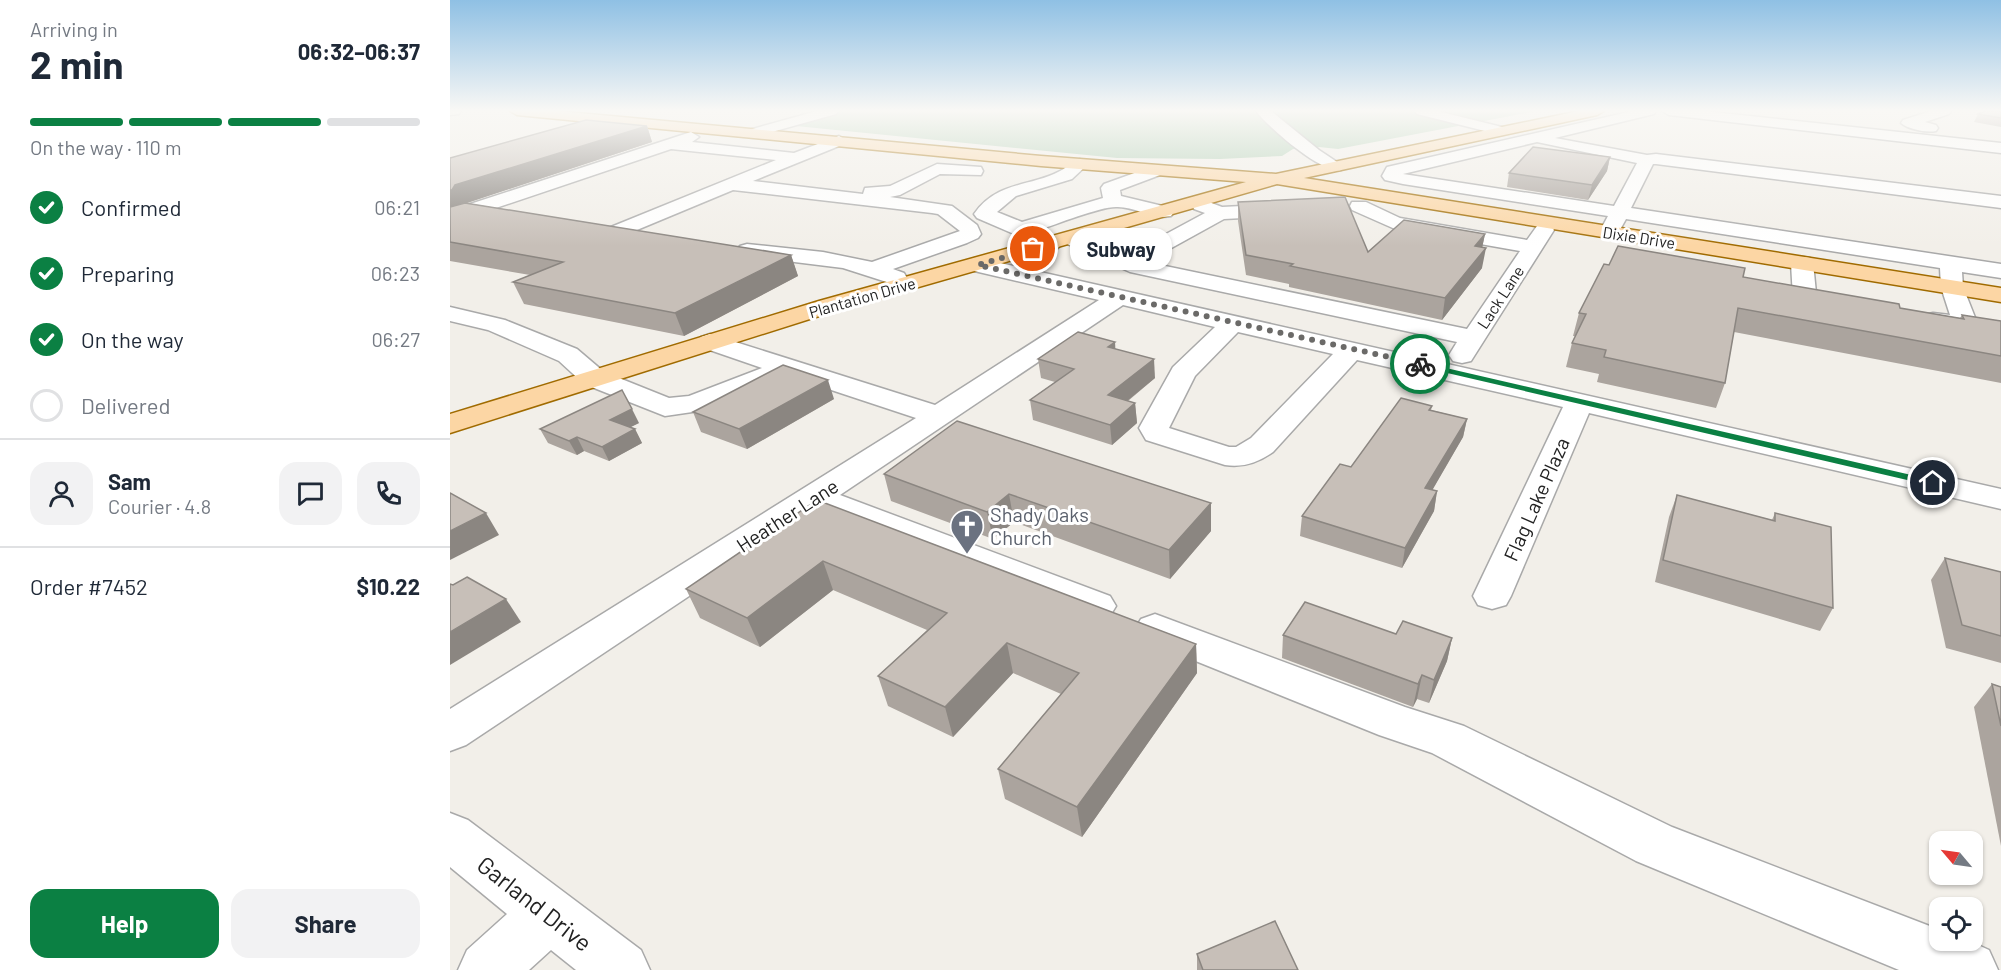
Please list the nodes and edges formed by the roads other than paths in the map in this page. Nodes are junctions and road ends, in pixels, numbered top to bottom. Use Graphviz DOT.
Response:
graph roads {
  1 [pos="632,156"];
  2 [pos="780,156"];
  3 [pos="800,156"];
  4 [pos="994,156"];
  5 [pos="1319,156"];
  6 [pos="1413,156"];
  7 [pos="1453,156"];
  8 [pos="1627,156"];
  9 [pos="1001,157"];
  10 [pos="796,158"];
  11 [pos="1647,160"];
  12 [pos="1357,161"];
  13 [pos="1390,163"];
  14 [pos="1080,164"];
  15 [pos="1335,166"];
  16 [pos="1149,170"];
  17 [pos="1276,179"];
  18 [pos="982,183"];
  19 [pos="731,184"];
  20 [pos="788,187"];
  21 [pos="941,190"];
  22 [pos="1010,192"];
  23 [pos="1484,192"];
  24 [pos="1380,195"];
  25 [pos="1113,201"];
  26 [pos="2001,202"];
  27 [pos="1197,203"];
  28 [pos="913,205"];
  29 [pos="1359,206"];
  30 [pos="1336,207"];
  31 [pos="1301,209"];
  32 [pos="1470,210"];
  33 [pos="1169,211"];
  34 [pos="1220,213"];
  35 [pos="1620,213"];
  36 [pos="472,214"];
  37 [pos="507,219"];
  38 [pos="450,222"];
  39 [pos="1549,223"];
  40 [pos="1016,228"];
  41 [pos="589,230"];
  42 [pos="1609,232"];
  43 [pos="613,233"];
  44 [pos="1454,233"];
  45 [pos="970,234"];
  46 [pos="659,239"];
  47 [pos="1062,241"];
  48 [pos="1533,247"];
  49 [pos="1846,247"];
  50 [pos="728,248"];
  51 [pos="1802,263"];
  52 [pos="1951,263"];
  53 [pos="978,265"];
  54 [pos="877,268"];
  55 [pos="1845,270"];
  56 [pos="2001,271"];
  57 [pos="1122,279"];
  58 [pos="909,284"];
  59 [pos="1952,287"];
  60 [pos="2001,295"];
  61 [pos="1862,308"];
  62 [pos="450,314"];
  63 [pos="1908,316"];
  64 [pos="1234,322"];
  65 [pos="1473,338"];
  66 [pos="710,342"];
  67 [pos="1353,349"];
  68 [pos="785,368"];
  69 [pos="1451,372"];
  70 [pos="594,378"];
  71 [pos="1580,401"];
  72 [pos="940,416"];
  73 [pos="450,424"];
  74 [pos="815,497"];
  75 [pos="2001,499"];
  76 [pos="1492,596"];
  77 [pos="450,732"];
  78 [pos="450,836"];
  79 [pos="549,914"];
  80 [pos="487,970"];
  81 [pos="621,970"];
  82 [pos="1969,970"];
  1 -- 36 [label="street"];
  2 -- 10 [label="street"];
  3 -- 10 [label="street"];
  4 -- 9 [label="main road"];
  5 -- 15 [label="street"];
  6 -- 13 [label="main road"];
  7 -- 13 [label="street"];
  8 -- 11 [label="street"];
  9 -- 14 [label="main road"];
  9 -- 18 [label="street"];
  10 -- 19 [label="street"];
  10 -- 20 [label="street"];
  11 -- 26 [label="street"];
  11 -- 35 [label="street"];
  12 -- 13 [label="street"];
  12 -- 15 [label="main road"];
  12 -- 24 [label="main road"];
  13 -- 23 [label="street"];
  14 -- 16 [label="main road"];
  14 -- 22 [label="street"];
  15 -- 17 [label="main road"];
  16 -- 17 [label="main road"];
  16 -- 25 [label="street"];
  16 -- 33 [label="main road"];
  17 -- 24 [label="main road, Dixie Drive"];
  17 -- 27 [label="main road, Plantation Drive"];
  18 -- 20 [label="street"];
  18 -- 22 [label="street"];
  19 -- 20 [label="street"];
  19 -- 43 [label="street"];
  20 -- 28 [label="street"];
  21 -- 28 [label="street"];
  22 -- 40 [label="street"];
  23 -- 32 [label="street"];
  23 -- 35 [label="street"];
  24 -- 29 [label="street"];
  24 -- 32 [label="main road, Dixie Drive"];
  25 -- 33 [label="street"];
  25 -- 40 [label="street"];
  27 -- 33 [label="main road, Plantation Drive"];
  27 -- 34 [label="street"];
  28 -- 45 [label="street"];
  29 -- 30 [label="street"];
  29 -- 44 [label="street"];
  31 -- 34 [label="street"];
  32 -- 39 [label="main road, Dixie Drive"];
  32 -- 44 [label="street"];
  33 -- 47 [label="main road, Plantation Drive"];
  34 -- 57 [label="street, Heather Lane"];
  35 -- 42 [label="street"];
  35 -- 49 [label="street"];
  36 -- 37 [label="street"];
  36 -- 38 [label="street"];
  39 -- 42 [label="main road, Dixie Drive"];
  39 -- 48 [label="street, Lack Lane"];
  40 -- 45 [label="street"];
  40 -- 47 [label="street"];
  41 -- 43 [label="street"];
  42 -- 51 [label="main road, Dixie Drive"];
  43 -- 46 [label="street"];
  44 -- 48 [label="street"];
  45 -- 54 [label="street"];
  47 -- 53 [label="main road, Plantation Drive"];
  47 -- 57 [label="street"];
  48 -- 65 [label="street, Lack Lane"];
  49 -- 52 [label="street"];
  49 -- 55 [label="street"];
  50 -- 54 [label="street"];
  51 -- 55 [label="main road, Dixie Drive"];
  51 -- 61 [label="street"];
  52 -- 56 [label="street"];
  52 -- 59 [label="street"];
  53 -- 57 [label="street"];
  53 -- 58 [label="main road, Plantation Drive"];
  54 -- 58 [label="street"];
  55 -- 59 [label="main road, Dixie Drive"];
  57 -- 64 [label="street"];
  57 -- 65 [label="street"];
  57 -- 72 [label="street, Heather Lane"];
  58 -- 66 [label="main road, Plantation Drive"];
  59 -- 60 [label="main road, Dixie Drive"];
  59 -- 63 [label="street"];
  62 -- 70 [label="street"];
  64 -- 67 [label="street"];
  64 -- 67 [label="street"];
  65 -- 69 [label="street, Lack Lane"];
  66 -- 68 [label="street"];
  66 -- 70 [label="main road, Plantation Drive"];
  67 -- 69 [label="street"];
  68 -- 70 [label="street"];
  68 -- 72 [label="street"];
  69 -- 71 [label="street"];
  70 -- 73 [label="main road, Plantation Drive"];
  71 -- 75 [label="street"];
  71 -- 76 [label="street, Flag Lake Plaza"];
  72 -- 74 [label="street, Heather Lane"];
  74 -- 77 [label="street, Heather Lane"];
  74 -- 82 [label="street"];
  78 -- 79 [label="street, Garland Drive"];
  79 -- 80 [label="street"];
  79 -- 81 [label="street, Garland Drive"];
}
